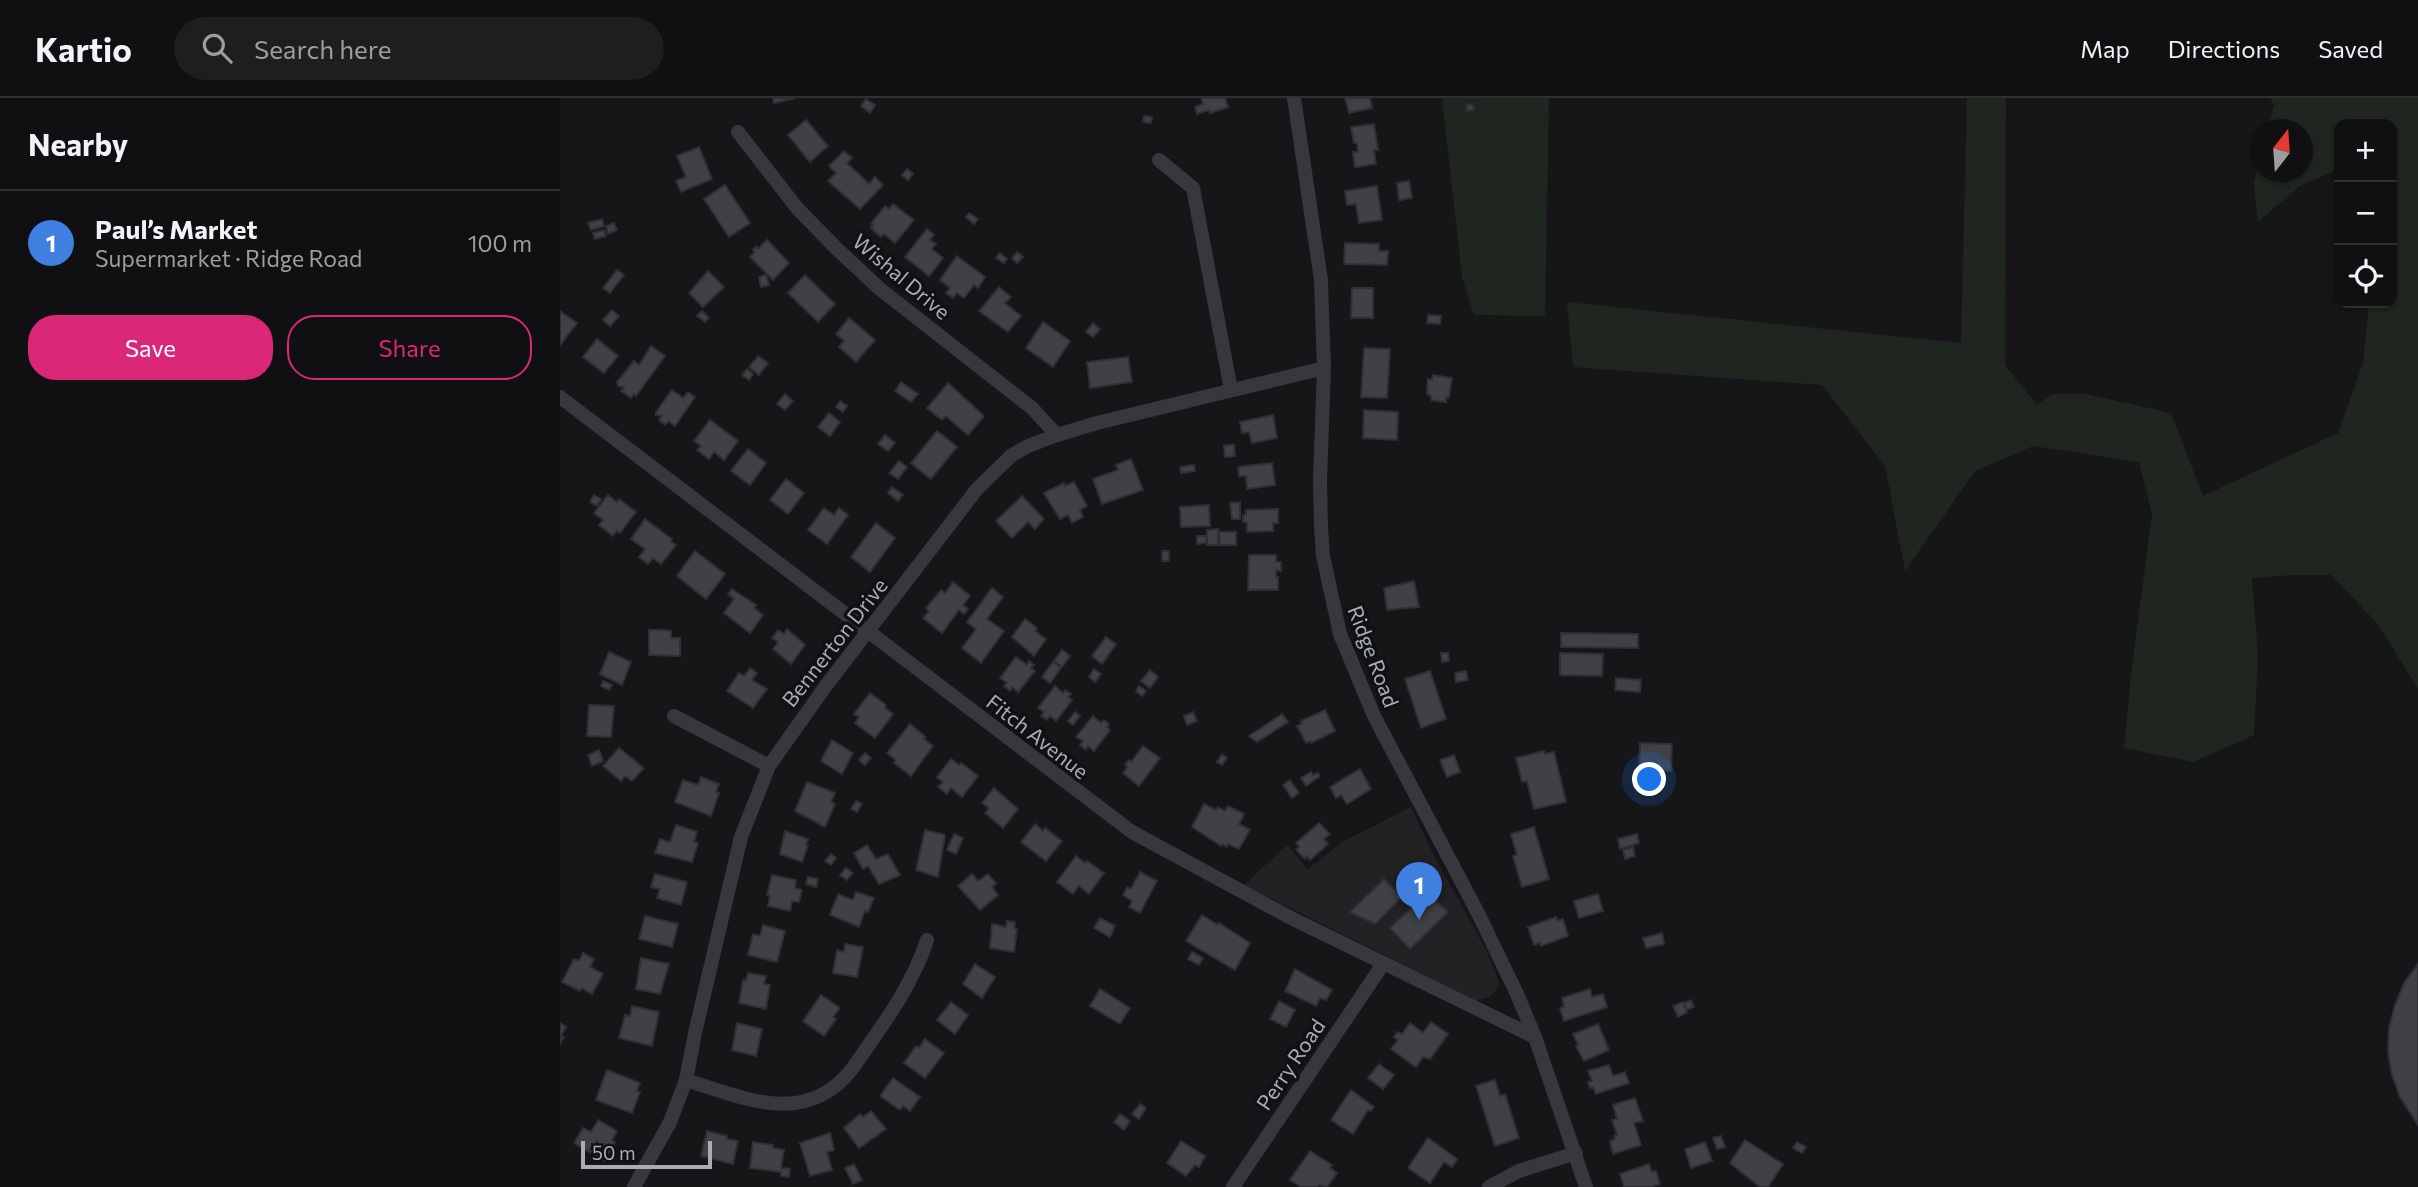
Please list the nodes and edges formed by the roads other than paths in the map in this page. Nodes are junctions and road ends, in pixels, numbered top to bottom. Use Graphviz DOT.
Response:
graph roads {
  1 [pos="1294,98"];
  2 [pos="738,132"];
  3 [pos="1159,160"];
  4 [pos="1324,368"];
  5 [pos="1231,390"];
  6 [pos="560,397"];
  7 [pos="1057,435"];
  8 [pos="869,632"];
  9 [pos="674,716"];
  10 [pos="769,766"];
  11 [pos="927,940"];
  12 [pos="1383,964"];
  13 [pos="1535,1037"];
  14 [pos="686,1080"];
  15 [pos="1576,1153"];
  16 [pos="634,1187"];
  17 [pos="1233,1187"];
  18 [pos="1489,1187"];
  19 [pos="1586,1187"];
  1 -- 4 [label="street, Ridge Road"];
  2 -- 7 [label="street, Wishal Drive"];
  3 -- 5 [label="street"];
  4 -- 5 [label="street, Bennerton Drive"];
  4 -- 13 [label="street, Ridge Road"];
  5 -- 7 [label="street, Bennerton Drive"];
  6 -- 8 [label="street, Fitch Avenue"];
  7 -- 8 [label="street, Bennerton Drive"];
  8 -- 10 [label="street, Bennerton Drive"];
  8 -- 12 [label="street, Fitch Avenue"];
  9 -- 10 [label="street"];
  10 -- 14 [label="street, Bennerton Drive"];
  11 -- 14 [label="street"];
  12 -- 13 [label="street, Fitch Avenue"];
  12 -- 17 [label="street, Perry Road"];
  13 -- 15 [label="street, Ridge Road"];
  14 -- 16 [label="street, Bennerton Drive"];
  15 -- 18 [label="street"];
  15 -- 19 [label="street, Ridge Road"];
}
